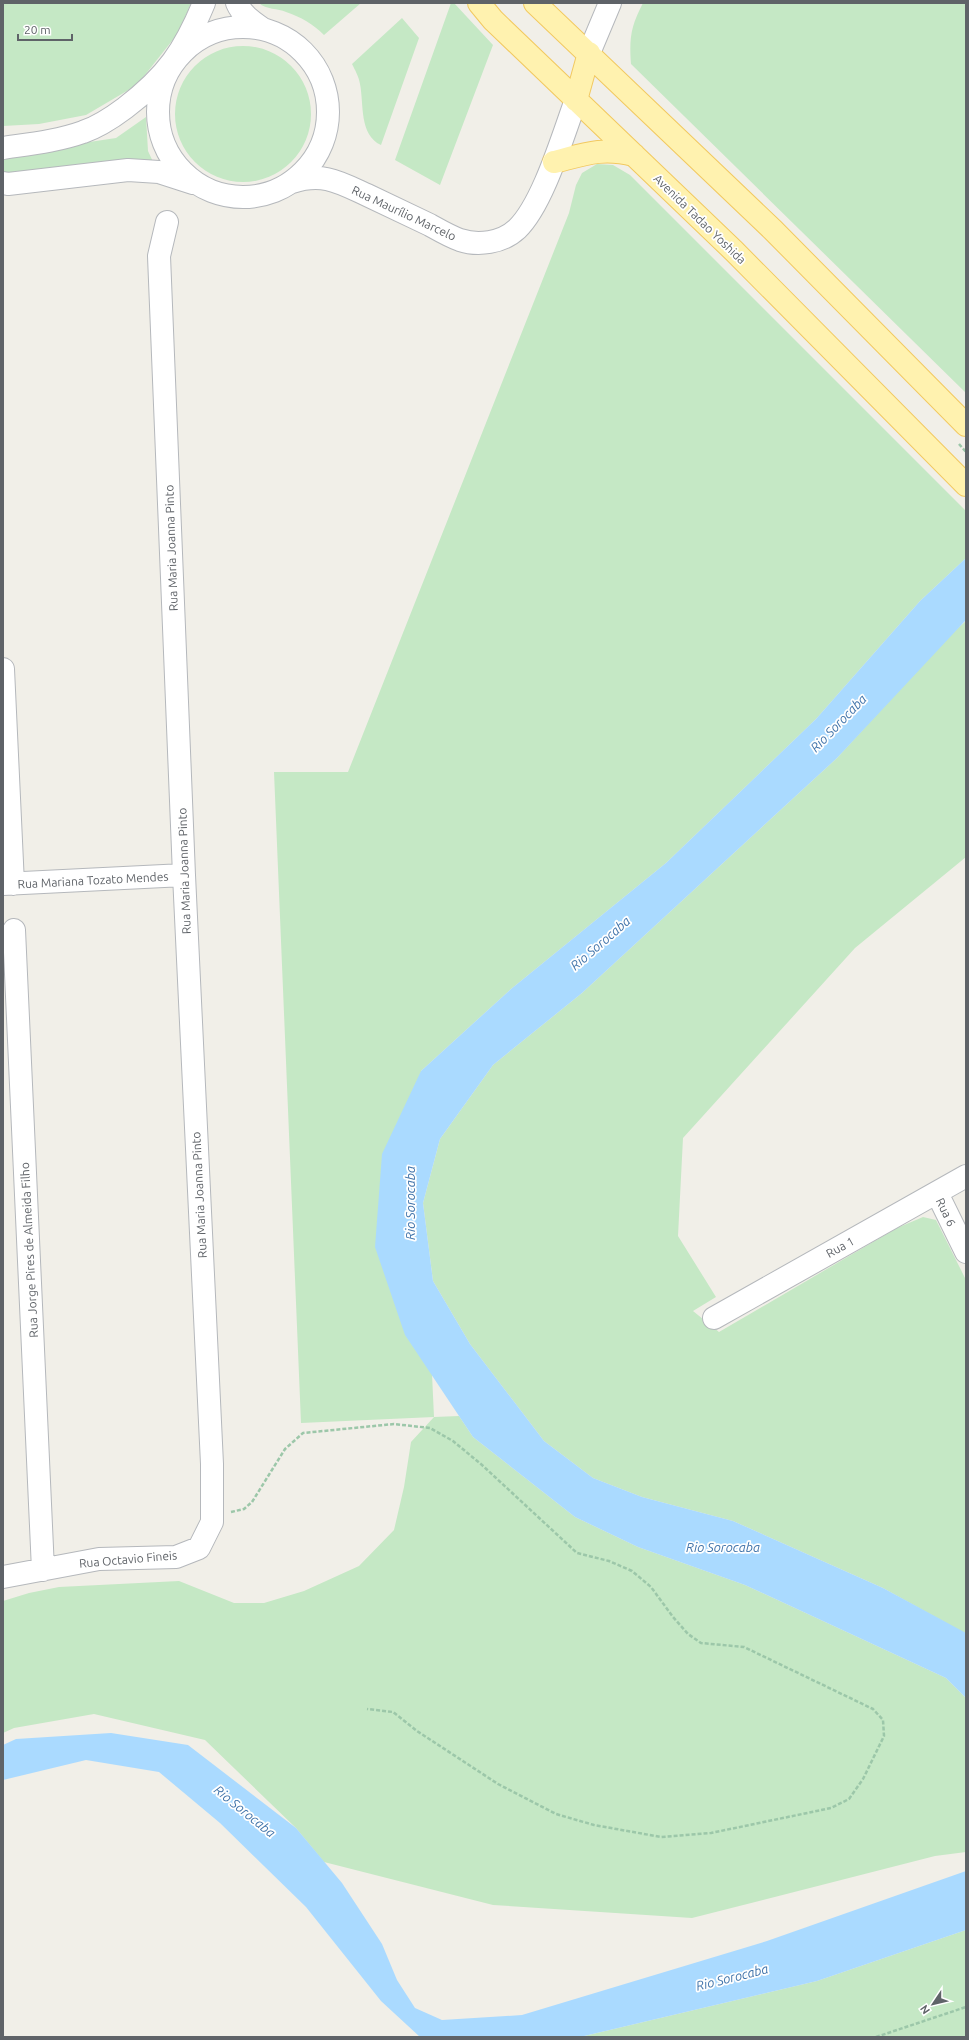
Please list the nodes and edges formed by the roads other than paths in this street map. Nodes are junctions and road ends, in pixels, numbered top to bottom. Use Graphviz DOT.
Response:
graph roads {
  1 [pos="204,3"];
  2 [pos="237,3"];
  3 [pos="479,3"];
  4 [pos="535,3"];
  5 [pos="610,3"];
  6 [pos="262,30"];
  7 [pos="589,53"];
  8 [pos="175,61"];
  9 [pos="576,100"];
  10 [pos="3,148"];
  11 [pos="634,155"];
  12 [pos="554,162"];
  13 [pos="3,182"];
  14 [pos="292,182"];
  15 [pos="202,186"];
  16 [pos="167,222"];
  17 [pos="961,433"];
  18 [pos="966,485"];
  19 [pos="3,669"];
  20 [pos="184,875"];
  21 [pos="8,884"];
  22 [pos="14,930"];
  23 [pos="966,1176"];
  24 [pos="937,1193"];
  25 [pos="966,1252"];
  26 [pos="714,1318"];
  27 [pos="212,1522"];
  28 [pos="43,1570"];
  29 [pos="3,1577"];
  1 -- 8 [label="street, Rua Maurílio Marcelo"];
  2 -- 6 [label="street, Rua Maurílio Marcelo"];
  3 -- 9 [label="main road, Avenida Tadao Yoshida"];
  4 -- 7 [label="main road"];
  5 -- 7 [label="street"];
  6 -- 8 [label="street, Rua Maurílio Marcelo"];
  6 -- 14 [label="street, Rua Maurílio Marcelo"];
  7 -- 9 [label="main road"];
  7 -- 17 [label="main road"];
  8 -- 10 [label="street"];
  8 -- 15 [label="street, Rua Maurílio Marcelo"];
  9 -- 11 [label="main road, Avenida Tadao Yoshida"];
  9 -- 12 [label="street, Rua Maurílio Marcelo"];
  11 -- 12 [label="main road"];
  11 -- 18 [label="main road, Avenida Tadao Yoshida"];
  12 -- 14 [label="street, Rua Maurílio Marcelo"];
  13 -- 15 [label="street"];
  14 -- 15 [label="street, Rua Maurílio Marcelo"];
  16 -- 20 [label="street, Rua Maria Joanna Pinto"];
  19 -- 21 [label="street"];
  20 -- 21 [label="street, Rua Mariana Tozato Mendes"];
  20 -- 27 [label="street, Rua Maria Joanna Pinto"];
  22 -- 28 [label="street, Rua Jorge Pires de Almeida Filho"];
  23 -- 24 [label="street, Rua 1"];
  24 -- 25 [label="street, Rua 6"];
  24 -- 26 [label="street, Rua 1"];
  27 -- 28 [label="street, Rua Octavio Fineis"];
  28 -- 29 [label="street, Rua Octavio Fineis"];
}
